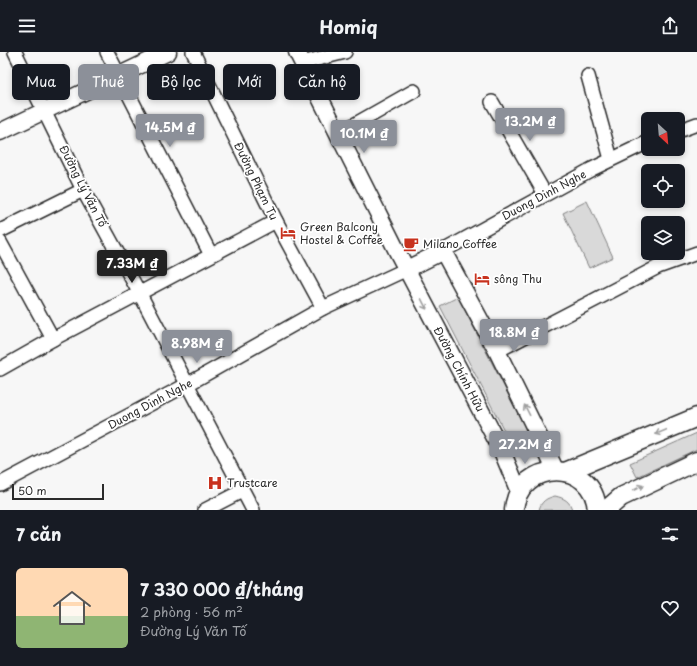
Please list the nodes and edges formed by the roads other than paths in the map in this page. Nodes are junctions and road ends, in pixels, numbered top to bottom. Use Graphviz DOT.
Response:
graph roads {
  1 [pos="15,52"];
  2 [pos="107,52"];
  3 [pos="168,52"];
  4 [pos="193,52"];
  5 [pos="345,52"];
  6 [pos="300,57"];
  7 [pos="113,64"];
  8 [pos="139,66"];
  9 [pos="588,76"];
  10 [pos="414,92"];
  11 [pos="78,95"];
  12 [pos="131,100"];
  13 [pos="492,102"];
  14 [pos="44,110"];
  15 [pos="697,124"];
  16 [pos="685,128"];
  17 [pos="0,132"];
  18 [pos="338,134"];
  19 [pos="641,145"];
  20 [pos="611,159"];
  21 [pos="84,190"];
  22 [pos="545,194"];
  23 [pos="276,221"];
  24 [pos="0,232"];
  25 [pos="0,242"];
  26 [pos="443,251"];
  27 [pos="697,253"];
  28 [pos="211,256"];
  29 [pos="407,269"];
  30 [pos="140,294"];
  31 [pos="323,308"];
  32 [pos="53,339"];
  33 [pos="497,351"];
  34 [pos="0,369"];
  35 [pos="188,384"];
  36 [pos="697,417"];
  37 [pos="697,461"];
  38 [pos="561,471"];
  39 [pos="0,484"];
  40 [pos="242,490"];
  41 [pos="514,504"];
  42 [pos="205,510"];
  43 [pos="253,510"];
  44 [pos="597,510"];
  45 [pos="606,510"];
  1 -- 14 [label="street, Đường Lý Văn Tố"];
  2 -- 7 [label="street"];
  3 -- 8 [label="street"];
  4 -- 23 [label="street, Đường Phạm Tu"];
  5 -- 6 [label="street"];
  6 -- 18 [label="street, Đường Chính Hữu"];
  9 -- 20 [label="street"];
  10 -- 18 [label="street"];
  11 -- 14 [label="street"];
  12 -- 28 [label="street"];
  13 -- 22 [label="street"];
  14 -- 17 [label="street"];
  14 -- 21 [label="street, Đường Lý Văn Tố"];
  15 -- 16 [label="street"];
  18 -- 29 [label="street, Đường Chính Hữu"];
  19 -- 20 [label="street, Duong Dinh Nghe"];
  20 -- 22 [label="street, Duong Dinh Nghe"];
  21 -- 24 [label="street"];
  21 -- 30 [label="street, Đường Lý Văn Tố"];
  22 -- 26 [label="street, Duong Dinh Nghe"];
  23 -- 28 [label="street"];
  23 -- 31 [label="street, Đường Phạm Tu"];
  25 -- 32 [label="street"];
  26 -- 29 [label="street"];
  26 -- 33 [label="street"];
  27 -- 33 [label="street"];
  28 -- 30 [label="street"];
  29 -- 31 [label="street, Duong Dinh Nghe"];
  29 -- 41 [label="street, Đường Chính Hữu, one-way"];
  30 -- 32 [label="street"];
  30 -- 35 [label="street, Đường Lý Văn Tố"];
  31 -- 35 [label="street, Duong Dinh Nghe"];
  32 -- 34 [label="street"];
  38 -- 33 [label="street, one-way"];
  35 -- 39 [label="street, Duong Dinh Nghe"];
  35 -- 40 [label="street, Đường Lý Văn Tố"];
  36 -- 38 [label="main road, one-way"];
  45 -- 37 [label="main road, one-way"];
  38 -- 41 [label="main road"];
  38 -- 44 [label="main road"];
  40 -- 42 [label="street"];
  40 -- 43 [label="street, Đường Lý Văn Tố"];
}
